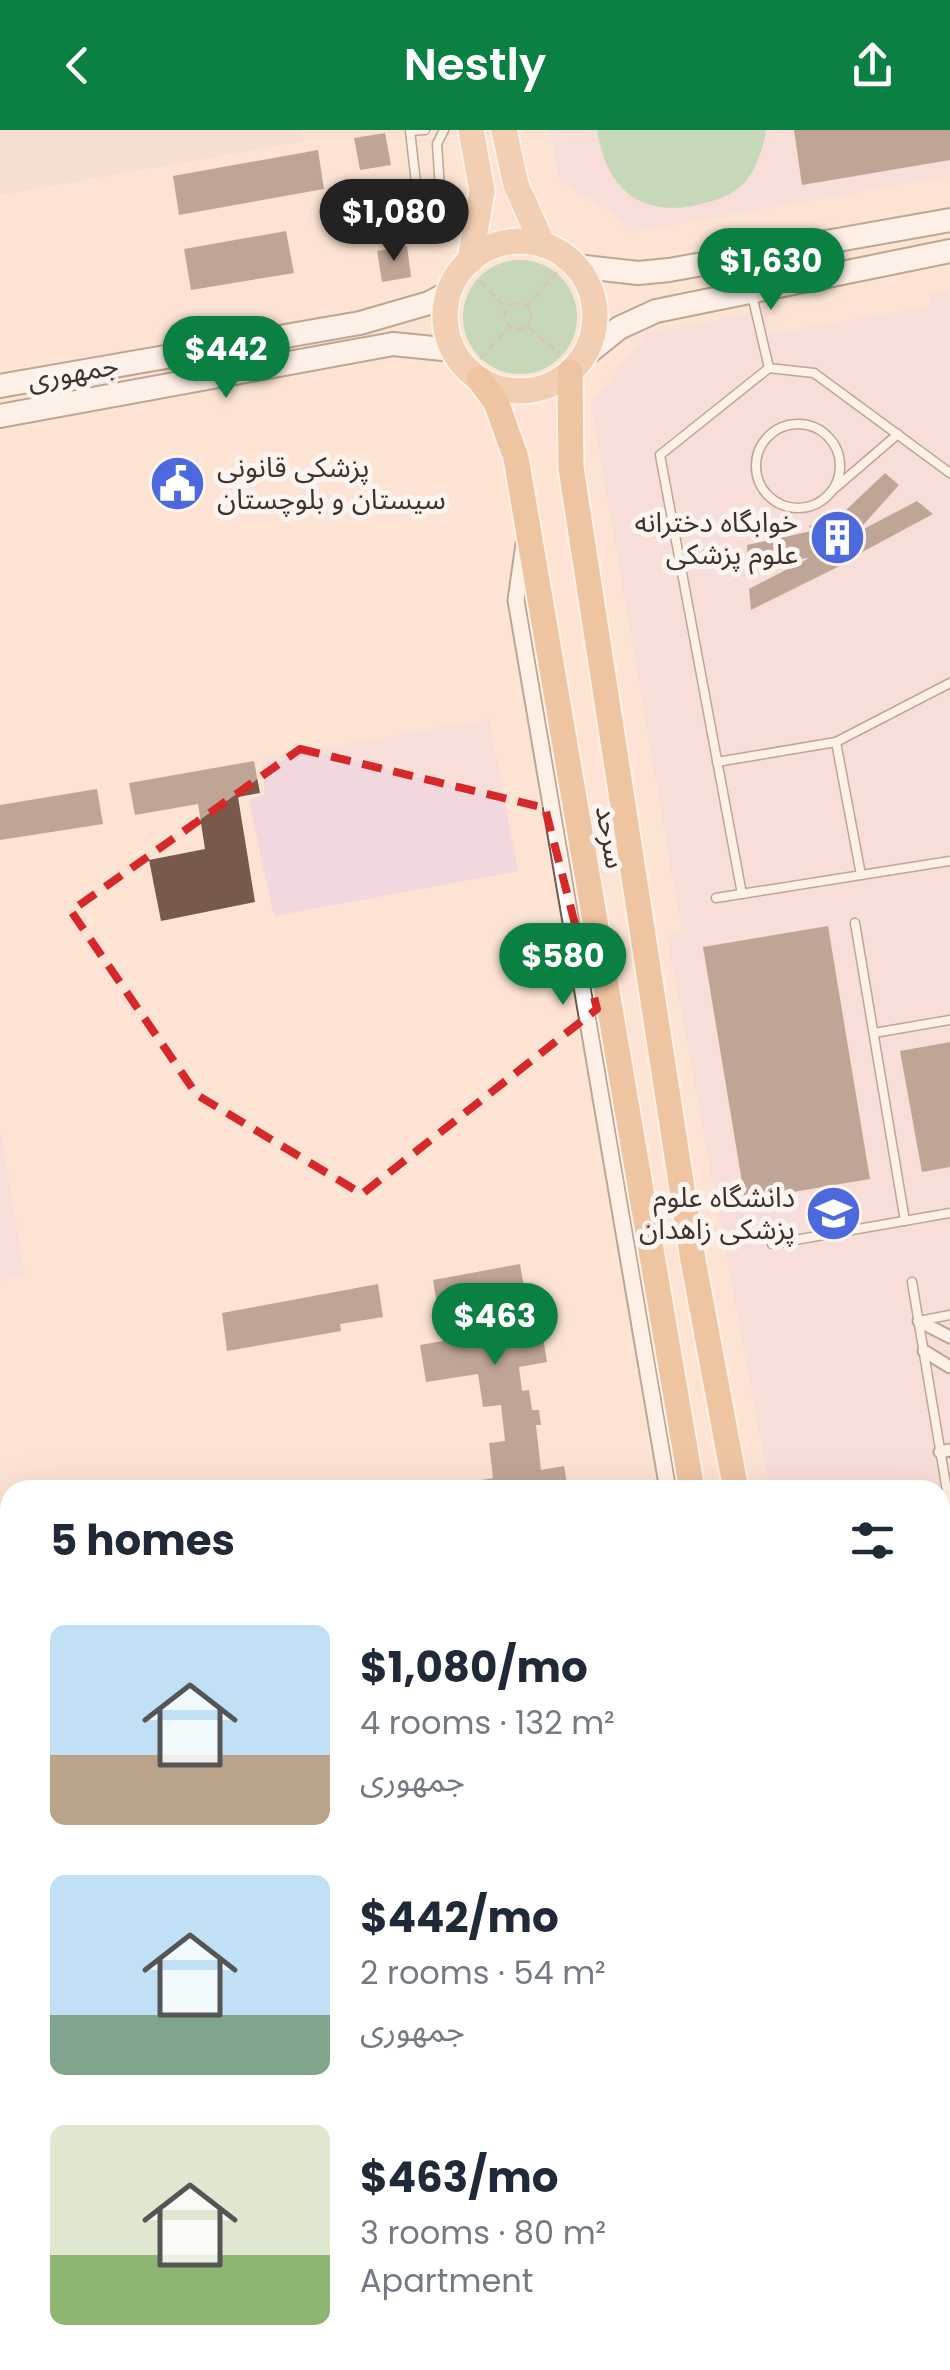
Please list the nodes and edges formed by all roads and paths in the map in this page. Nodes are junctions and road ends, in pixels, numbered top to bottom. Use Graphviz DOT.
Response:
graph roads {
  1 [pos="425,130"];
  2 [pos="444,130"];
  3 [pos="470,130"];
  4 [pos="504,130"];
  5 [pos="950,220"];
  6 [pos="543,245"];
  7 [pos="950,251"];
  8 [pos="572,262"];
  9 [pos="467,264"];
  10 [pos="751,290"];
  11 [pos="448,293"];
  12 [pos="526,307"];
  13 [pos="507,309"];
  14 [pos="509,326"];
  15 [pos="526,326"];
  16 [pos="572,361"];
  17 [pos="466,366"];
  18 [pos="769,368"];
  19 [pos="0,386"];
  20 [pos="0,416"];
  21 [pos="898,434"];
  22 [pos="950,473"];
  23 [pos="831,492"];
  24 [pos="526,525"];
  25 [pos="950,682"];
  26 [pos="836,742"];
  27 [pos="718,762"];
  28 [pos="950,862"];
  29 [pos="861,875"];
  30 [pos="742,894"];
  31 [pos="716,898"];
  32 [pos="856,923"];
  33 [pos="950,1020"];
  34 [pos="874,1033"];
  35 [pos="950,1214"];
  36 [pos="905,1221"];
  37 [pos="772,1244"];
  38 [pos="912,1282"];
  39 [pos="950,1315"];
  40 [pos="918,1320"];
  41 [pos="950,1338"];
  42 [pos="924,1351"];
  43 [pos="950,1367"];
  44 [pos="945,1451"];
  45 [pos="666,1480"];
  46 [pos="690,1480"];
  47 [pos="734,1480"];
  48 [pos="948,1480"];
  1 -- 2 [label="lane"];
  3 -- 9 [label="main road"];
  4 -- 6 [label="main road"];
  5 -- 8 [label="main road"];
  6 -- 8 [label="main road"];
  6 -- 9 [label="main road"];
  7 -- 10 [label="main road"];
  8 -- 12 [label="path"];
  8 -- 16 [label="main road"];
  9 -- 11 [label="main road"];
  9 -- 13 [label="path"];
  10 -- 16 [label="main road"];
  10 -- 18 [label="lane"];
  11 -- 17 [label="main road"];
  11 -- 19 [label="main road, جمهوری"];
  12 -- 13 [label="path"];
  12 -- 15 [label="path"];
  13 -- 14 [label="path"];
  14 -- 15 [label="path"];
  14 -- 17 [label="path"];
  15 -- 16 [label="path"];
  16 -- 17 [label="main road"];
  16 -- 47 [label="highway, سرحد"];
  17 -- 20 [label="main road, جمهوری"];
  17 -- 24 [label="highway, سرحد"];
  18 -- 21 [label="lane"];
  18 -- 27 [label="lane"];
  21 -- 22 [label="lane"];
  21 -- 23 [label="lane"];
  23 -- 23 [label="lane"];
  24 -- 45 [label="street"];
  24 -- 46 [label="highway, سرحد"];
  25 -- 26 [label="lane"];
  26 -- 27 [label="lane"];
  26 -- 29 [label="lane"];
  27 -- 30 [label="lane"];
  28 -- 29 [label="lane"];
  29 -- 30 [label="lane"];
  30 -- 31 [label="lane"];
  32 -- 34 [label="lane"];
  33 -- 34 [label="lane"];
  34 -- 36 [label="lane"];
  35 -- 36 [label="lane"];
  36 -- 37 [label="lane"];
  38 -- 40 [label="lane"];
  39 -- 40 [label="lane"];
  40 -- 41 [label="street"];
  40 -- 42 [label="lane"];
  42 -- 43 [label="street"];
  42 -- 44 [label="lane"];
  44 -- 48 [label="lane"];
}
